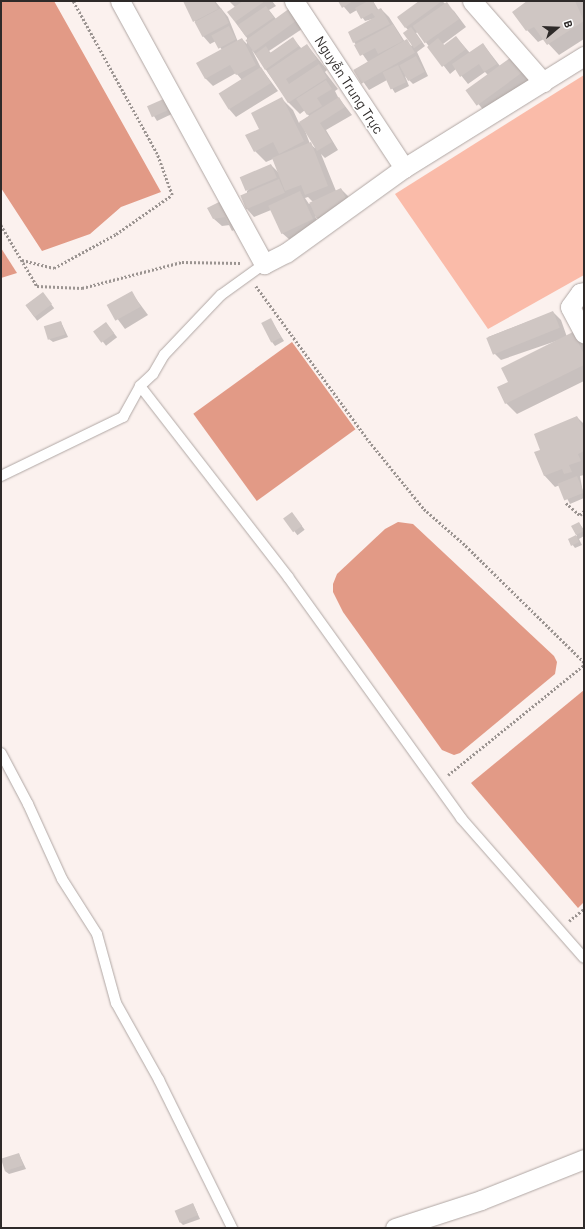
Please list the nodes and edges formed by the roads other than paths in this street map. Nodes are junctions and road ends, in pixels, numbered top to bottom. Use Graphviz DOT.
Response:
graph roads {
  1 [pos="120,1"];
  2 [pos="294,1"];
  3 [pos="472,1"];
  4 [pos="584,56"];
  5 [pos="543,82"];
  6 [pos="404,168"];
  7 [pos="264,264"];
  8 [pos="584,292"];
  9 [pos="584,333"];
  10 [pos="140,386"];
  11 [pos="1,476"];
  12 [pos="1,753"];
  13 [pos="584,958"];
  14 [pos="584,1159"];
  15 [pos="232,1228"];
  16 [pos="395,1228"];
  1 -- 7 [label="street"];
  2 -- 6 [label="street, Nguyễn Trung Trực"];
  3 -- 5 [label="street"];
  4 -- 5 [label="street"];
  5 -- 6 [label="street"];
  6 -- 7 [label="street"];
  7 -- 10 [label="lane"];
  8 -- 9 [label="street"];
  10 -- 11 [label="lane"];
  10 -- 13 [label="lane"];
  12 -- 15 [label="lane"];
  14 -- 16 [label="street"];
}
